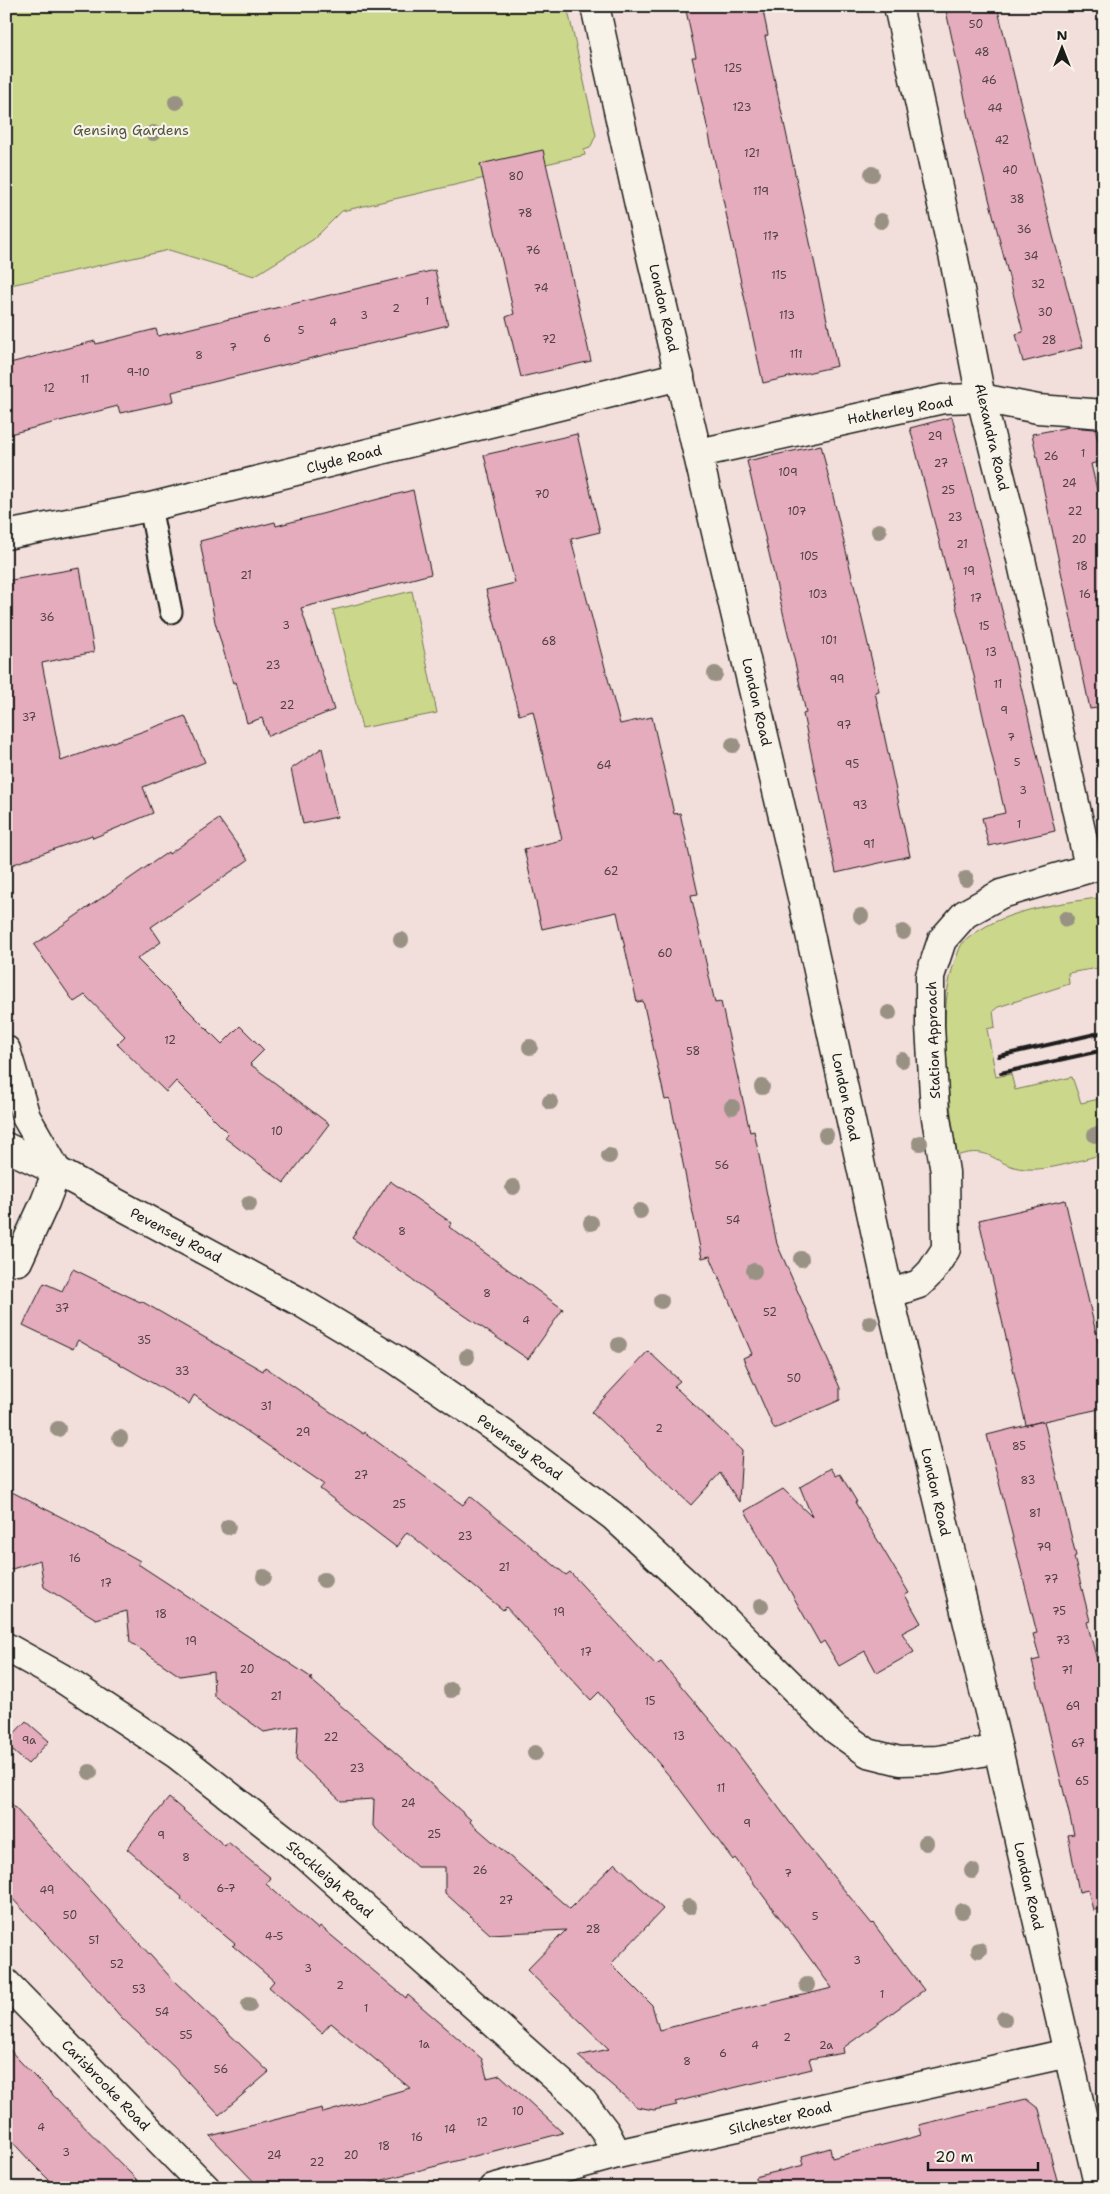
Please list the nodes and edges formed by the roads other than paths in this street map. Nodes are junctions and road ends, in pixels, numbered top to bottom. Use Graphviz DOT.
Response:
graph roads {
  1 [pos="595,6"];
  2 [pos="898,6"];
  3 [pos="680,376"];
  4 [pos="981,398"];
  5 [pos="1104,414"];
  6 [pos="699,453"];
  7 [pos="150,507"];
  8 [pos="6,535"];
  9 [pos="171,612"];
  10 [pos="1097,865"];
  11 [pos="6,1050"];
  12 [pos="6,1147"];
  13 [pos="57,1171"];
  14 [pos="18,1261"];
  15 [pos="889,1294"];
  16 [pos="6,1647"];
  17 [pos="998,1749"];
  18 [pos="6,1983"];
  19 [pos="1068,2053"];
  20 [pos="617,2154"];
  21 [pos="206,2188"];
  22 [pos="493,2188"];
  23 [pos="1099,2188"];
  1 -- 3 [label="street, London Road"];
  2 -- 4 [label="street, Alexandra Road"];
  3 -- 6 [label="street, London Road"];
  3 -- 7 [label="street, Clyde Road"];
  4 -- 5 [label="street, Hatherley Road"];
  4 -- 6 [label="street, Hatherley Road"];
  4 -- 10 [label="street, Alexandra Road"];
  6 -- 15 [label="street, London Road"];
  7 -- 8 [label="street, Clyde Road"];
  7 -- 9 [label="lane"];
  10 -- 15 [label="street, Station Approach"];
  11 -- 13 [label="street"];
  12 -- 13 [label="street, Pevensey Road"];
  13 -- 14 [label="street"];
  13 -- 17 [label="street, Pevensey Road"];
  15 -- 17 [label="street, London Road"];
  16 -- 20 [label="street, Stockleigh Road"];
  17 -- 19 [label="street, London Road"];
  18 -- 21 [label="street, Carisbrooke Road"];
  19 -- 20 [label="street, Silchester Road"];
  19 -- 23 [label="street, London Road"];
  20 -- 22 [label="street, Silchester Road"];
}
